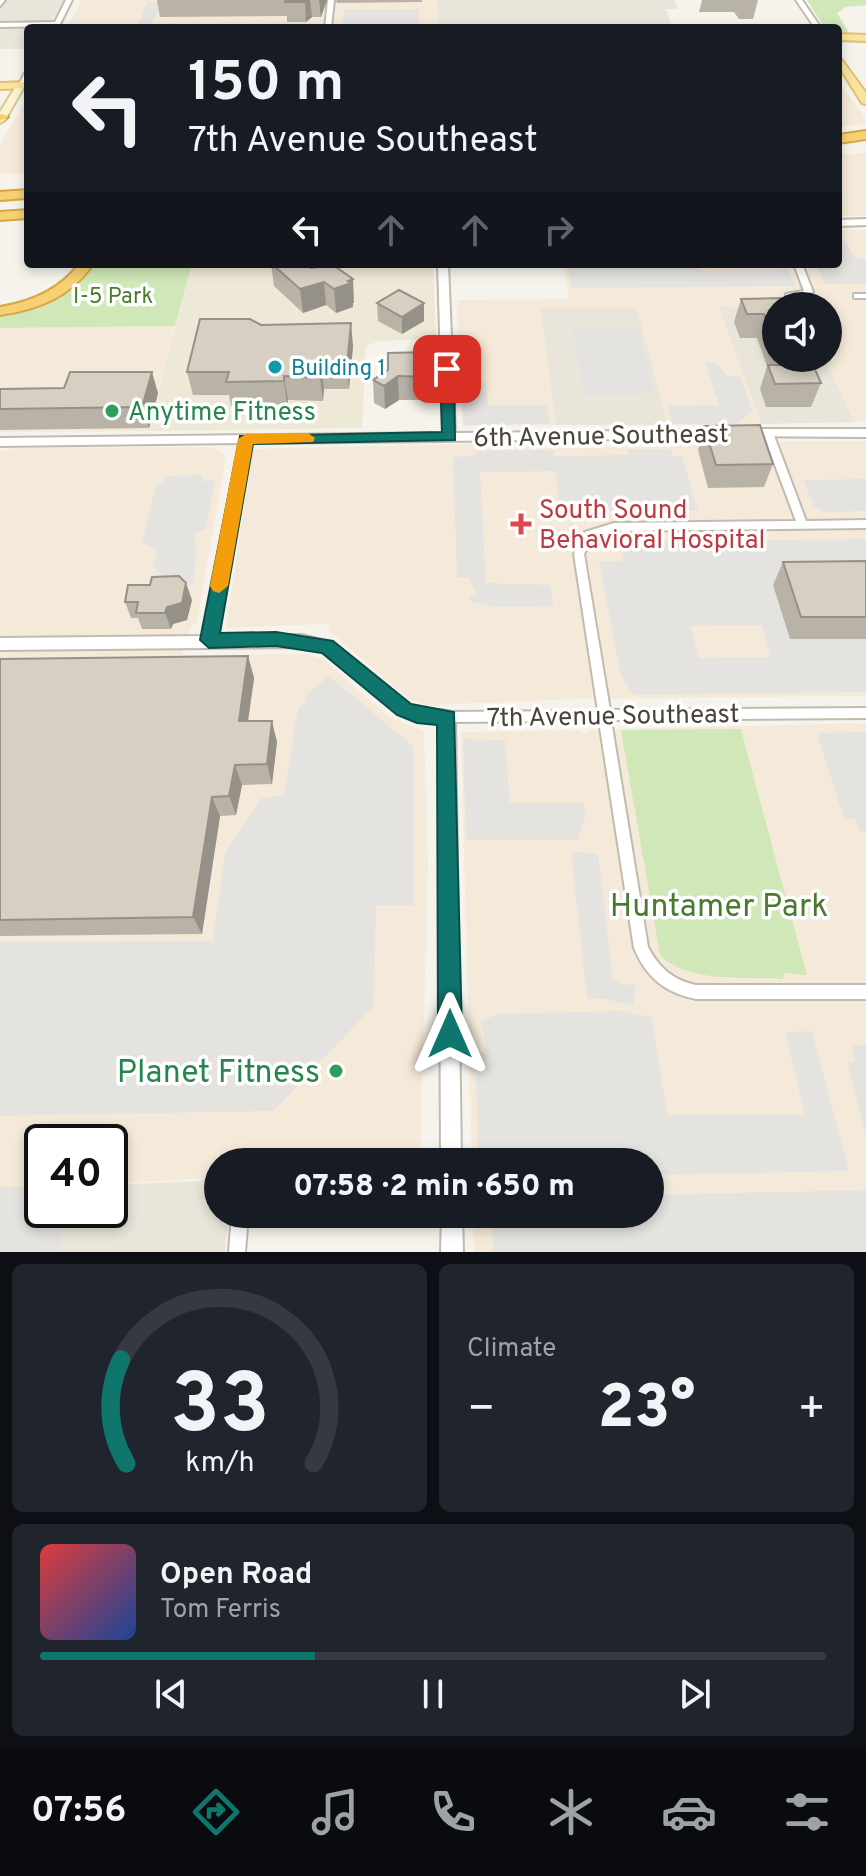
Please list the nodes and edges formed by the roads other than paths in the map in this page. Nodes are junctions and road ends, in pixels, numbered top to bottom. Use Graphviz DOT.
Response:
graph roads {
  1 [pos="69,0"];
  2 [pos="76,0"];
  3 [pos="331,0"];
  4 [pos="799,0"];
  5 [pos="57,24"];
  6 [pos="59,24"];
  7 [pos="328,24"];
  8 [pos="815,24"];
  9 [pos="0,25"];
  10 [pos="24,25"];
  11 [pos="842,37"];
  12 [pos="866,38"];
  13 [pos="866,45"];
  14 [pos="842,46"];
  15 [pos="842,64"];
  16 [pos="842,72"];
  17 [pos="849,75"];
  18 [pos="24,85"];
  19 [pos="0,86"];
  20 [pos="24,86"];
  21 [pos="866,101"];
  22 [pos="1,119"];
  23 [pos="866,135"];
  24 [pos="842,138"];
  25 [pos="866,144"];
  26 [pos="842,147"];
  27 [pos="0,189"];
  28 [pos="24,191"];
  29 [pos="24,192"];
  30 [pos="0,196"];
  31 [pos="24,205"];
  32 [pos="0,207"];
  33 [pos="24,214"];
  34 [pos="0,216"];
  35 [pos="866,222"];
  36 [pos="0,223"];
  37 [pos="24,223"];
  38 [pos="842,223"];
  39 [pos="83,268"];
  40 [pos="443,268"];
  41 [pos="800,268"];
  42 [pos="809,292"];
  43 [pos="0,311"];
  44 [pos="768,433"];
  45 [pos="866,433"];
  46 [pos="449,437"];
  47 [pos="246,439"];
  48 [pos="0,442"];
  49 [pos="866,524"];
  50 [pos="802,525"];
  51 [pos="209,640"];
  52 [pos="0,644"];
  53 [pos="866,713"];
  54 [pos="603,716"];
  55 [pos="447,717"];
  56 [pos="866,992"];
  57 [pos="451,1148"];
  58 [pos="239,1228"];
  59 [pos="452,1228"];
  60 [pos="237,1252"];
  61 [pos="452,1252"];
  1 -- 5 [label="street"];
  2 -- 6 [label="street"];
  3 -- 7 [label="street"];
  4 -- 8 [label="street"];
  9 -- 10 [label="street"];
  11 -- 12 [label="main road"];
  13 -- 14 [label="main road"];
  15 -- 17 [label="main road"];
  16 -- 17 [label="main road"];
  17 -- 21 [label="main road"];
  18 -- 19 [label="main road"];
  20 -- 22 [label="main road"];
  23 -- 24 [label="highway"];
  25 -- 26 [label="highway"];
  27 -- 28 [label="highway"];
  29 -- 30 [label="highway"];
  31 -- 32 [label="highway"];
  33 -- 34 [label="highway"];
  35 -- 38 [label="street"];
  36 -- 37 [label="highway"];
  39 -- 43 [label="highway"];
  40 -- 46 [label="street"];
  41 -- 42 [label="street"];
  44 -- 45 [label="street, 6th Avenue Southeast"];
  44 -- 46 [label="street, 6th Avenue Southeast"];
  44 -- 50 [label="street"];
  46 -- 47 [label="street, 6th Avenue Southeast"];
  47 -- 48 [label="street, 6th Avenue Southeast"];
  47 -- 51 [label="street"];
  49 -- 50 [label="street"];
  50 -- 54 [label="street"];
  51 -- 52 [label="street, 7th Avenue Southeast"];
  51 -- 55 [label="street, 7th Avenue Southeast"];
  53 -- 54 [label="street, 7th Avenue Southeast"];
  54 -- 55 [label="street, 7th Avenue Southeast"];
  54 -- 56 [label="street"];
  55 -- 57 [label="street"];
  58 -- 60 [label="street"];
  59 -- 61 [label="street"];
}
